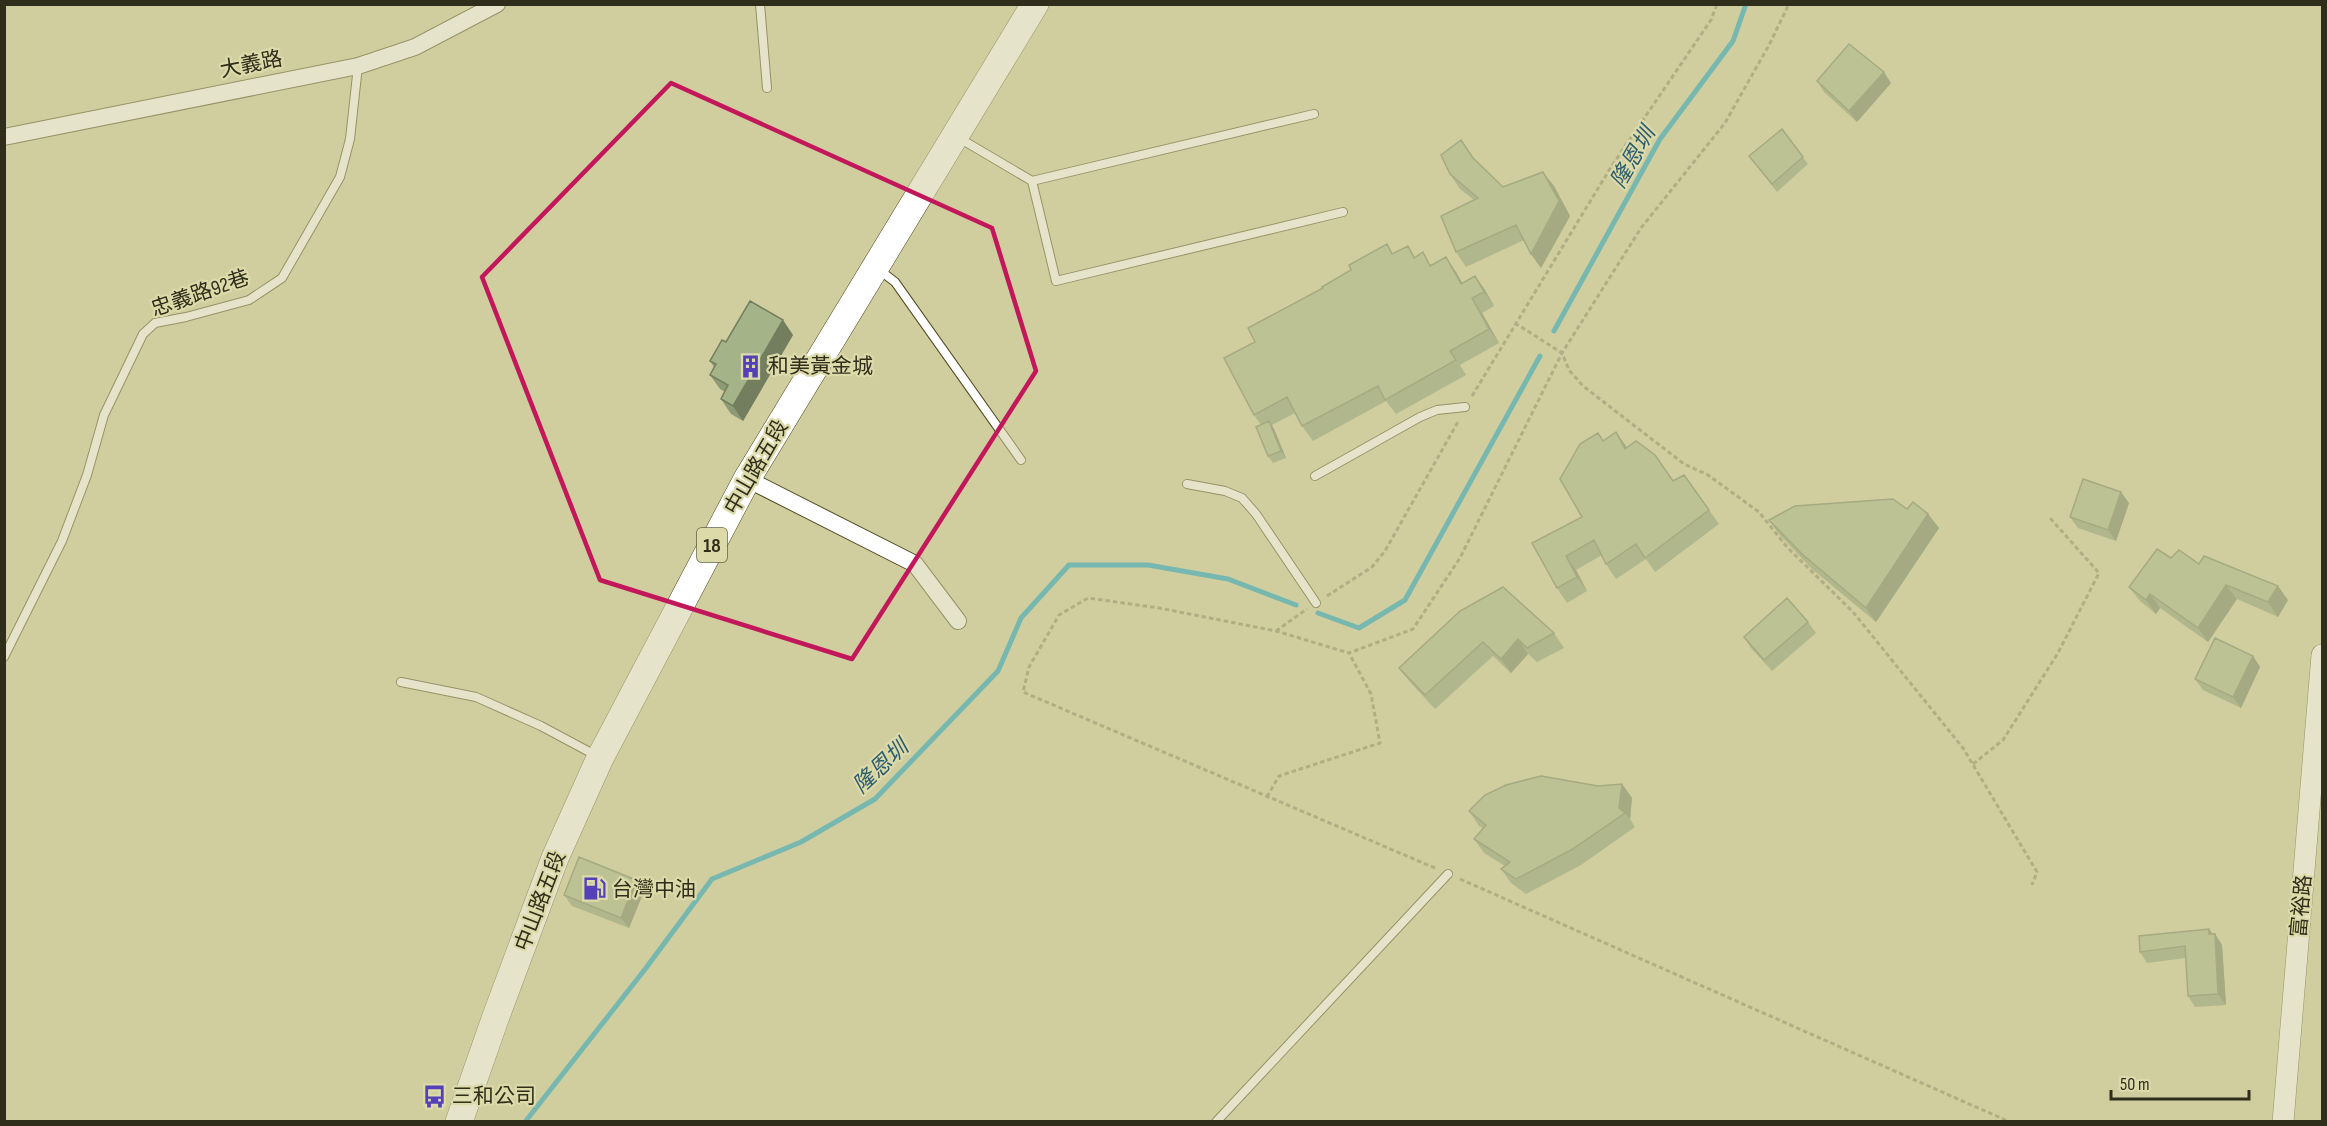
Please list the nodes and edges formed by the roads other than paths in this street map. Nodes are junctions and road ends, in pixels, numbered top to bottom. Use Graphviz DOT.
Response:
graph roads {
  1 [pos="496,4"];
  2 [pos="760,4"];
  3 [pos="1032,6"];
  4 [pos="358,66"];
  5 [pos="767,88"];
  6 [pos="1314,114"];
  7 [pos="956,136"];
  8 [pos="4,137"];
  9 [pos="1032,181"];
  10 [pos="1343,212"];
  11 [pos="876,268"];
  12 [pos="1465,407"];
  13 [pos="1021,460"];
  14 [pos="1315,476"];
  15 [pos="747,479"];
  16 [pos="1186,484"];
  17 [pos="1316,603"];
  18 [pos="958,621"];
  19 [pos="2322,656"];
  20 [pos="4,657"];
  21 [pos="401,682"];
  22 [pos="600,758"];
  23 [pos="1448,874"];
  24 [pos="459,1122"];
  25 [pos="1216,1122"];
  26 [pos="2283,1122"];
  1 -- 4 [label="street, 大義路"];
  2 -- 5 [label="lane"];
  3 -- 7 [label="main road, 中山路五段 / 18"];
  4 -- 8 [label="street, 大義路"];
  4 -- 20 [label="lane, 忠義路92巷"];
  6 -- 9 [label="lane"];
  7 -- 9 [label="lane"];
  7 -- 11 [label="main road, 中山路五段 / 18"];
  9 -- 10 [label="lane"];
  11 -- 13 [label="lane"];
  11 -- 15 [label="main road, 中山路五段 / 18"];
  12 -- 14 [label="lane"];
  15 -- 18 [label="street"];
  15 -- 22 [label="main road, 中山路五段 / 18"];
  16 -- 17 [label="lane"];
  19 -- 26 [label="street, 富裕路"];
  21 -- 22 [label="lane"];
  22 -- 24 [label="main road, 中山路五段 / 18"];
  23 -- 25 [label="lane"];
}
